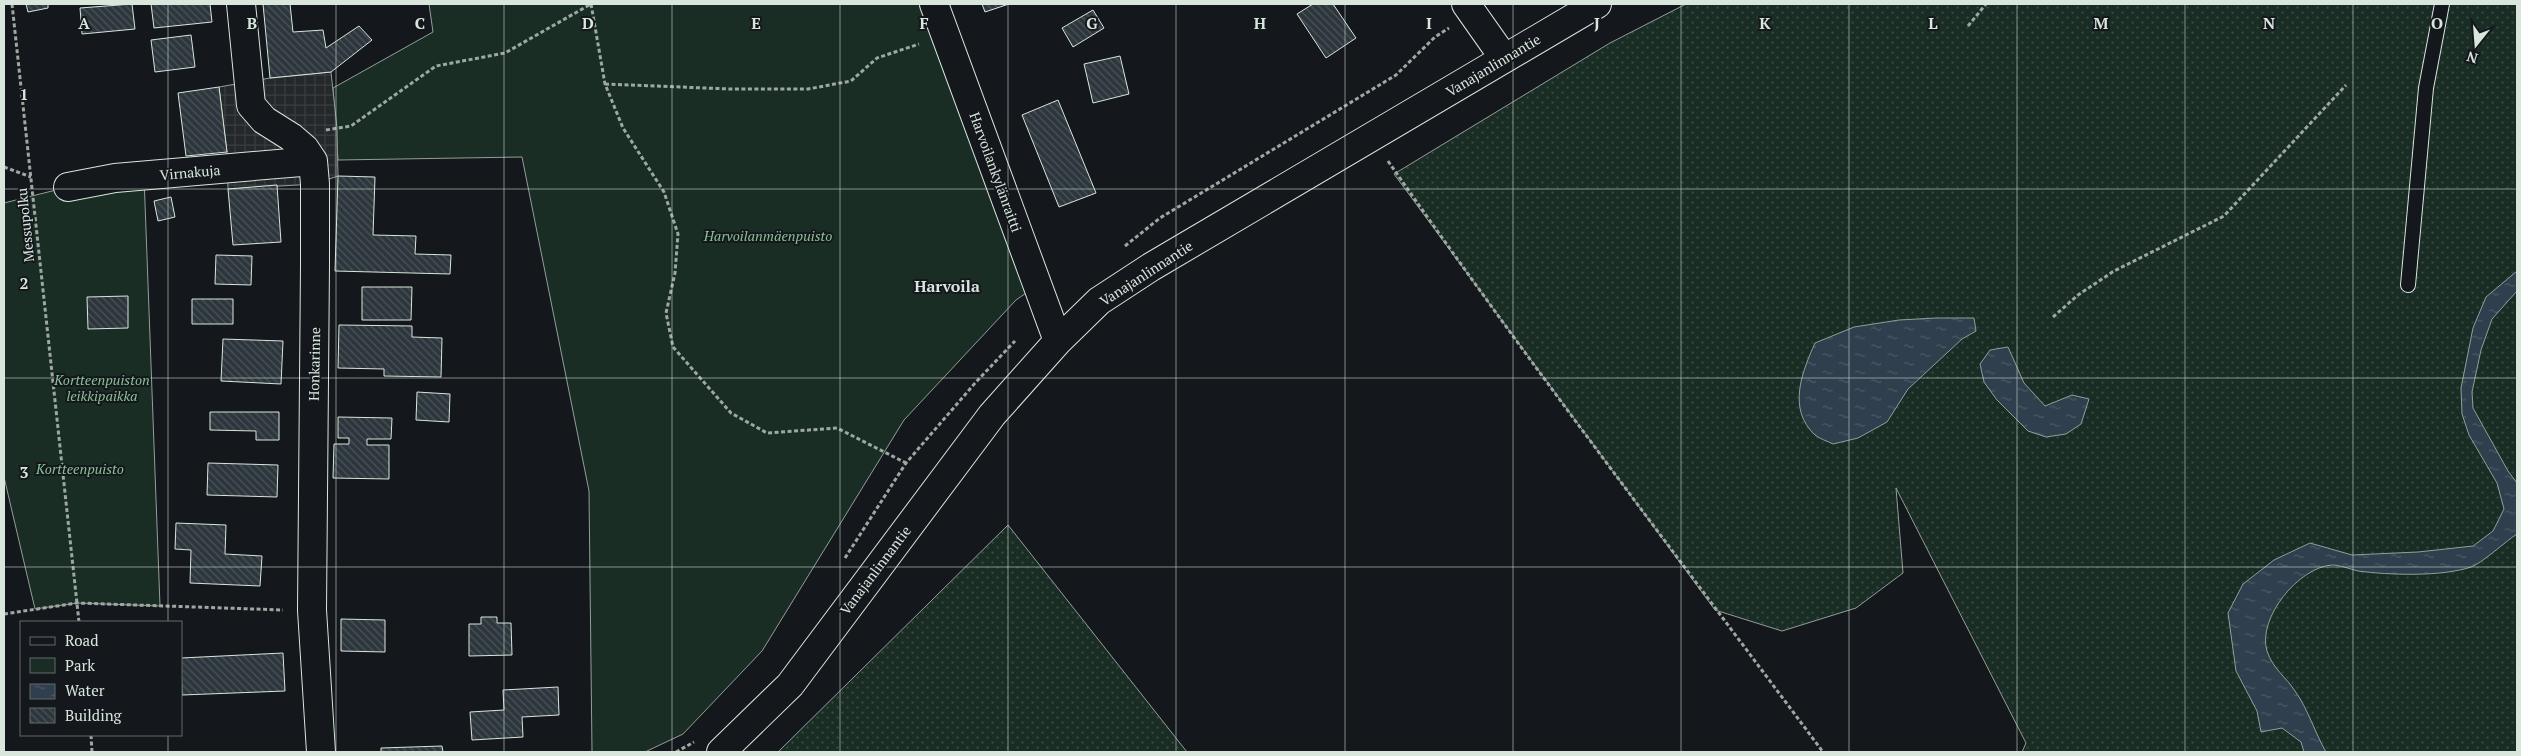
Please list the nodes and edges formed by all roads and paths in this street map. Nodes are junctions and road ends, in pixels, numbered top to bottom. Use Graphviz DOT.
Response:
graph roads {
  1 [pos="12,4"];
  2 [pos="241,4"];
  3 [pos="591,4"];
  4 [pos="934,4"];
  5 [pos="1466,4"];
  6 [pos="1596,4"];
  7 [pos="1986,4"];
  8 [pos="2442,4"];
  9 [pos="1968,26"];
  10 [pos="945,35"];
  11 [pos="1504,58"];
  12 [pos="605,84"];
  13 [pos="2346,85"];
  14 [pos="291,137"];
  15 [pos="1371,137"];
  16 [pos="313,161"];
  17 [pos="4,167"];
  18 [pos="32,177"];
  19 [pos="68,186"];
  20 [pos="2408,285"];
  21 [pos="2054,317"];
  22 [pos="1058,341"];
  23 [pos="906,464"];
  24 [pos="77,603"];
  25 [pos="312,610"];
  26 [pos="4,614"];
  27 [pos="79,621"];
  28 [pos="91,736"];
  29 [pos="92,752"];
  30 [pos="321,752"];
  31 [pos="721,752"];
  32 [pos="1823,752"];
  1 -- 18 [label="path, Messupolku"];
  2 -- 14 [label="street"];
  3 -- 12 [label="path"];
  3 -- 14 [label="path"];
  4 -- 10 [label="street, Harvoilankylänraitti"];
  5 -- 11 [label="street"];
  6 -- 11 [label="street, Vanajanlinnantie"];
  7 -- 9 [label="path"];
  8 -- 20 [label="lane"];
  10 -- 12 [label="path"];
  10 -- 22 [label="street, Harvoilankylänraitti"];
  11 -- 15 [label="street, Vanajanlinnantie"];
  12 -- 23 [label="path"];
  13 -- 21 [label="path"];
  14 -- 16 [label="street"];
  15 -- 22 [label="street, Vanajanlinnantie"];
  15 -- 32 [label="path"];
  16 -- 19 [label="street, Virnakuja"];
  16 -- 25 [label="street, Honkarinne"];
  17 -- 18 [label="path"];
  18 -- 24 [label="path, Messupolku"];
  22 -- 31 [label="street, Vanajanlinnantie"];
  24 -- 25 [label="path"];
  24 -- 26 [label="path"];
  24 -- 27 [label="path, Messupolku"];
  25 -- 30 [label="street, Honkarinne"];
  28 -- 29 [label="path"];
}
